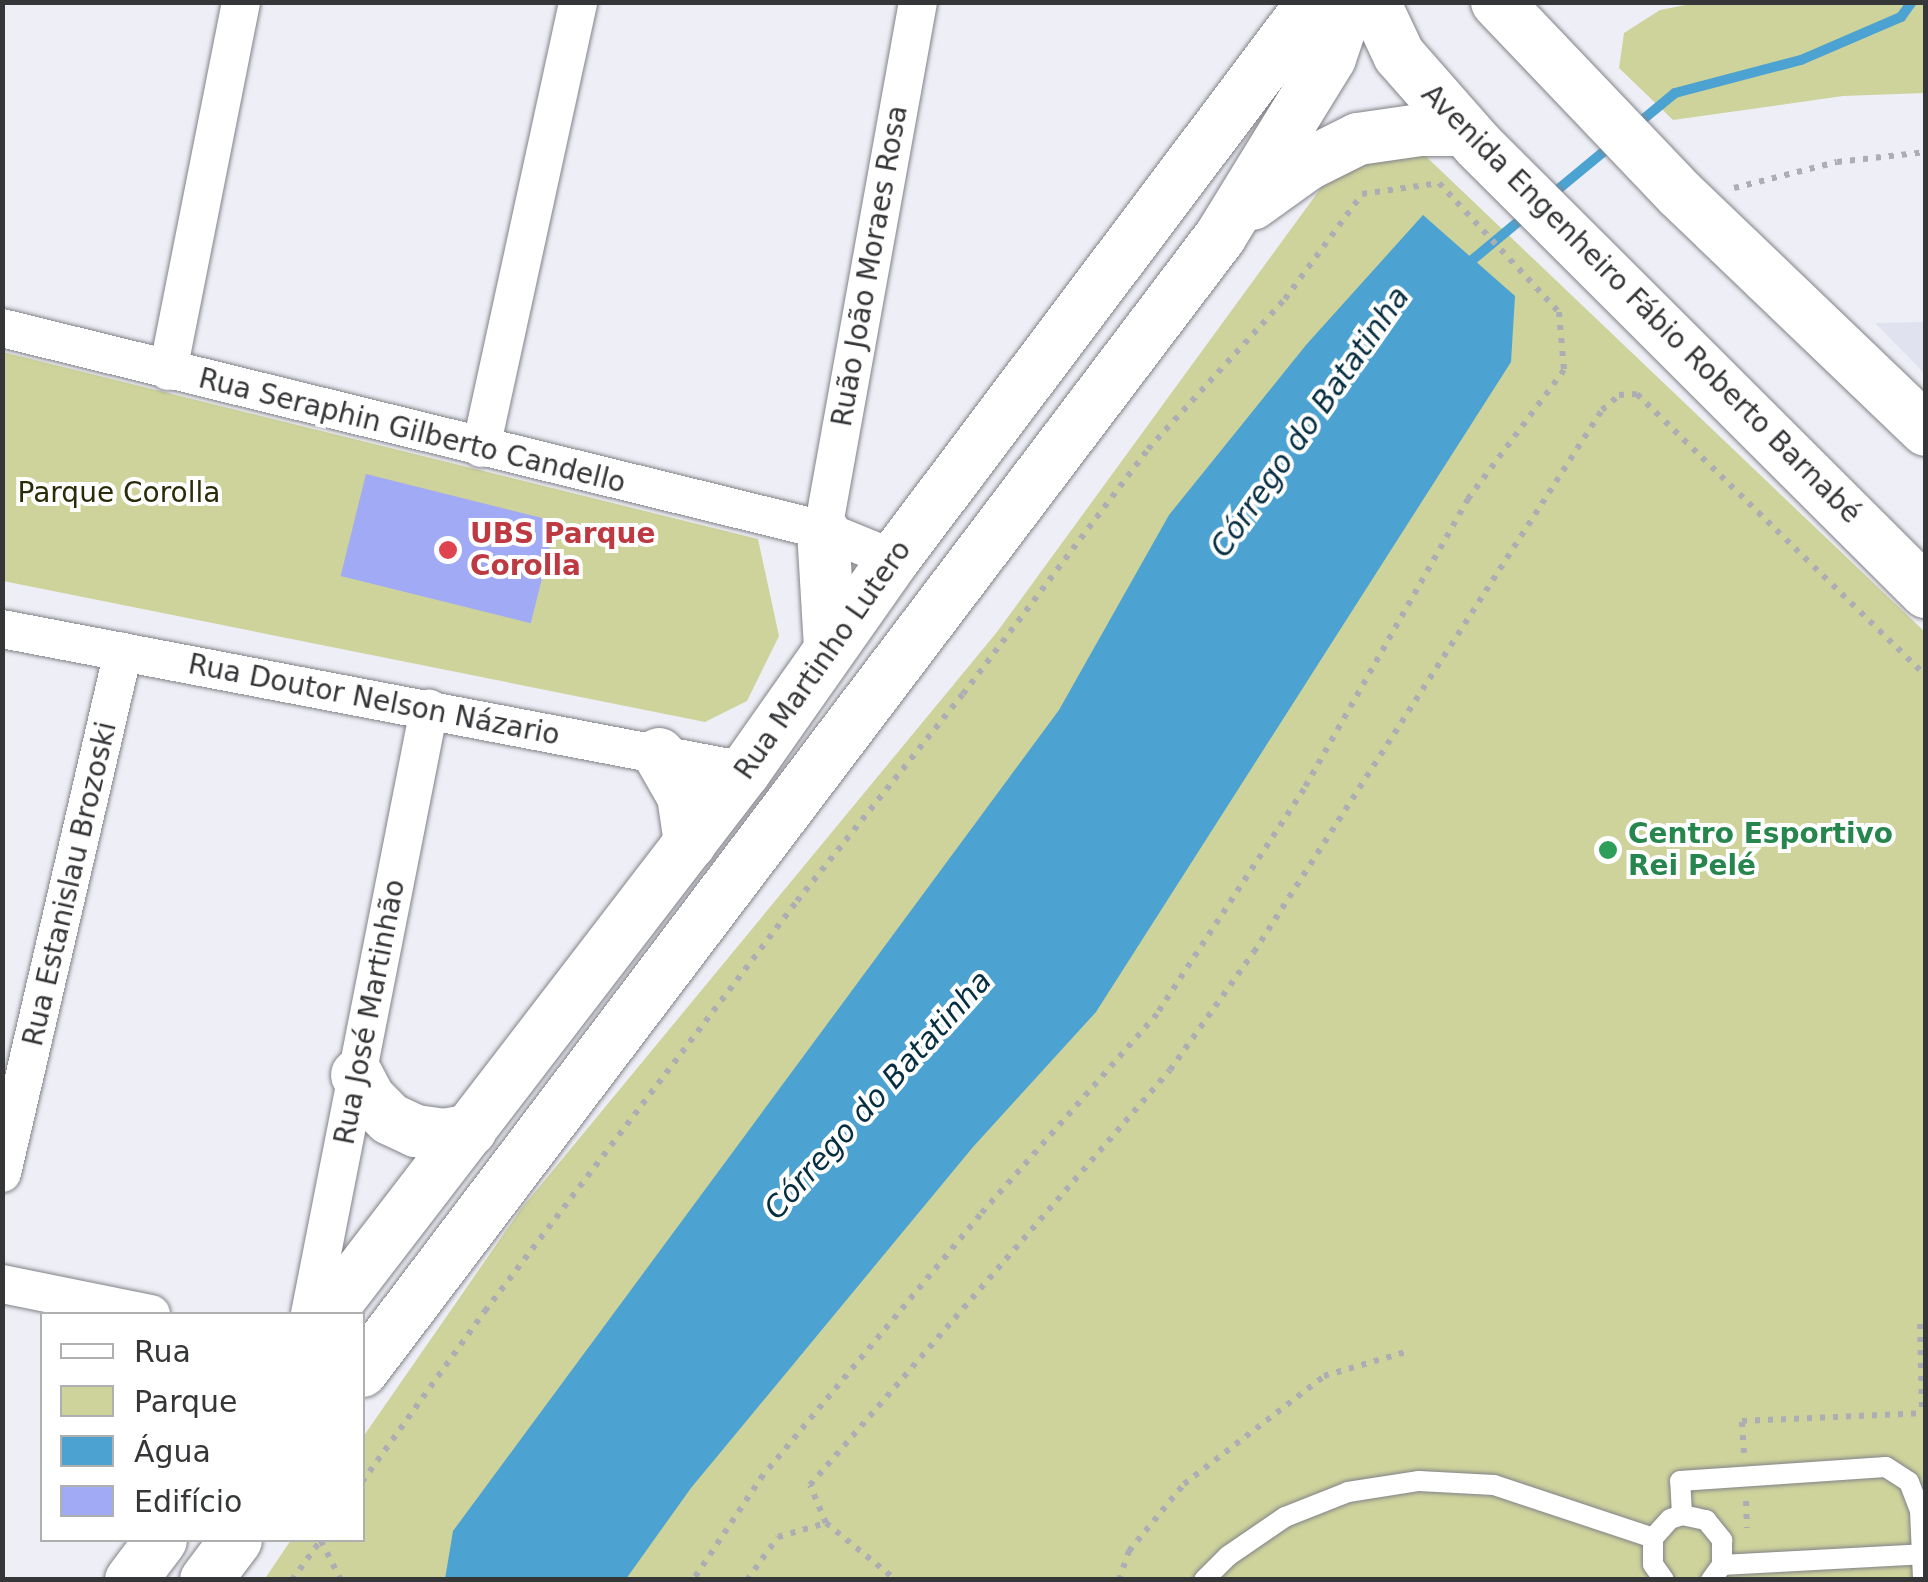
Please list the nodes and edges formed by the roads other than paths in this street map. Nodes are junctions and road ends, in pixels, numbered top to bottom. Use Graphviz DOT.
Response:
graph roads {
  1 [pos="241,2"];
  2 [pos="578,2"];
  3 [pos="918,2"];
  4 [pos="1313,2"];
  5 [pos="1349,2"];
  6 [pos="1374,2"];
  7 [pos="1497,2"];
  8 [pos="1471,138"];
  9 [pos="1220,237"];
  10 [pos="2,328"];
  11 [pos="168,371"];
  12 [pos="1926,430"];
  13 [pos="482,448"];
  14 [pos="823,530"];
  15 [pos="894,559"];
  16 [pos="1926,592"];
  17 [pos="945,596"];
  18 [pos="2,629"];
  19 [pos="830,647"];
  20 [pos="124,652"];
  21 [pos="429,709"];
  22 [pos="659,754"];
  23 [pos="745,771"];
  24 [pos="802,786"];
  25 [pos="690,843"];
  26 [pos="358,1074"];
  27 [pos="471,1130"];
  28 [pos="2,1174"];
  29 [pos="2,1284"];
  30 [pos="140,1312"];
  31 [pos="310,1312"];
  32 [pos="330,1312"];
  33 [pos="365,1368"];
  34 [pos="1682,1515"];
  35 [pos="1653,1538"];
  36 [pos="160,1542"];
  37 [pos="234,1542"];
  38 [pos="1922,1554"];
  39 [pos="1716,1575"];
  40 [pos="131,1580"];
  41 [pos="206,1580"];
  42 [pos="1204,1580"];
  43 [pos="1664,1580"];
  44 [pos="1923,1580"];
  1 -- 11 [label="street"];
  2 -- 13 [label="street"];
  3 -- 14 [label="street, Ruão João Moraes Rosa"];
  4 -- 15 [label="main road, Rua Martinho Lutero"];
  5 -- 9 [label="main road"];
  6 -- 8 [label="main road, Avenida Engenheiro Fábio Roberto Barnabé"];
  7 -- 12 [label="main road"];
  8 -- 9 [label="main road"];
  8 -- 16 [label="main road, Avenida Engenheiro Fábio Roberto Barnabé"];
  9 -- 17 [label="main road, Rua Martinho Lutero"];
  10 -- 11 [label="street, Rua Seraphin Gilberto Candello"];
  11 -- 13 [label="street, Rua Seraphin Gilberto Candello"];
  13 -- 14 [label="street, Rua Seraphin Gilberto Candello"];
  14 -- 15 [label="street, Rua Seraphin Gilberto Candello"];
  14 -- 19 [label="main road"];
  15 -- 17 [label="main road"];
  15 -- 19 [label="main road, Rua Martinho Lutero"];
  17 -- 24 [label="main road, Rua Martinho Lutero"];
  18 -- 20 [label="street, Rua Doutor Nelson Názario"];
  19 -- 23 [label="main road, Rua Martinho Lutero"];
  20 -- 21 [label="street, Rua Doutor Nelson Názario"];
  20 -- 28 [label="street, Rua Estanislau Brozoski"];
  21 -- 22 [label="street, Rua Doutor Nelson Názario"];
  21 -- 26 [label="street, Rua José Martinhão"];
  22 -- 23 [label="street, Rua Doutor Nelson Názario"];
  22 -- 25 [label="main road"];
  23 -- 24 [label="main road"];
  23 -- 25 [label="main road, Rua Martinho Lutero"];
  24 -- 33 [label="main road, Rua Martinho Lutero"];
  25 -- 27 [label="main road, Rua Martinho Lutero"];
  26 -- 27 [label="main road"];
  26 -- 31 [label="street, Rua José Martinhão"];
  27 -- 32 [label="main road, Rua Martinho Lutero"];
  29 -- 30 [label="street"];
  34 -- 35 [label="lane"];
  34 -- 38 [label="lane"];
  34 -- 39 [label="lane"];
  35 -- 42 [label="lane"];
  35 -- 43 [label="lane"];
  36 -- 40 [label="main road"];
  37 -- 41 [label="main road"];
  38 -- 39 [label="lane"];
  38 -- 44 [label="lane"];
}
